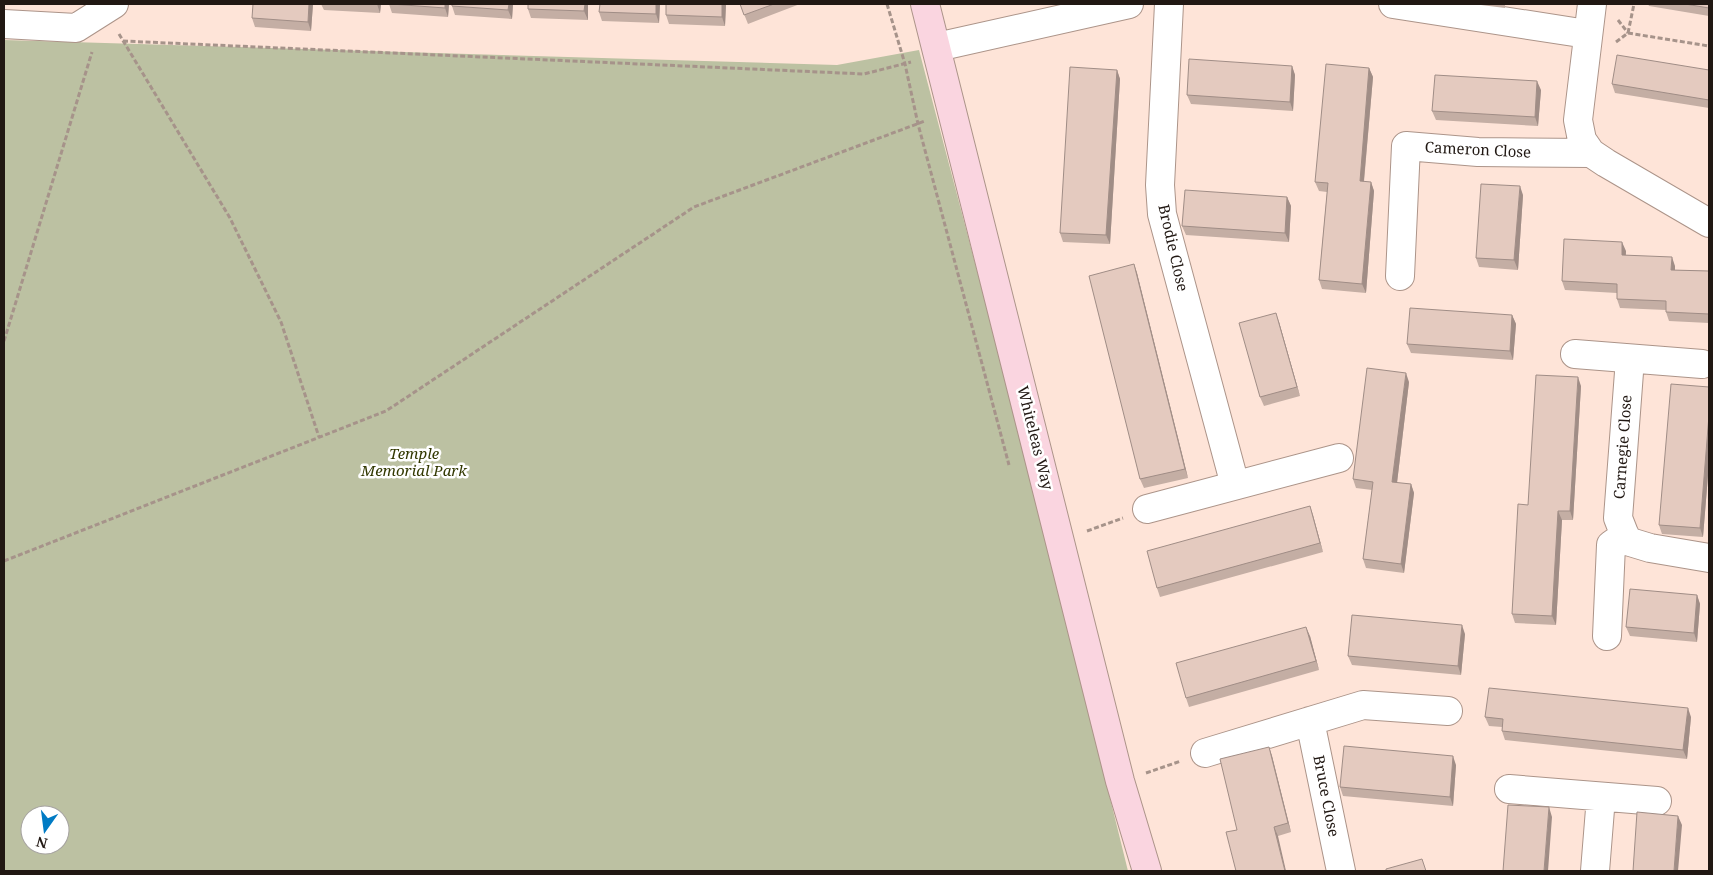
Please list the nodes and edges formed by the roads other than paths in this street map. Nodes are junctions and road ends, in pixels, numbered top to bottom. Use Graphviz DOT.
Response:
graph roads {
  1 [pos="926,4"];
  2 [pos="1129,4"];
  3 [pos="1169,4"];
  4 [pos="1393,4"];
  5 [pos="1592,4"];
  6 [pos="109,7"];
  7 [pos="4,24"];
  8 [pos="1587,34"];
  9 [pos="938,51"];
  10 [pos="1591,153"];
  11 [pos="1709,222"];
  12 [pos="1400,276"];
  13 [pos="1575,354"];
  14 [pos="1630,358"];
  15 [pos="1702,364"];
  16 [pos="1339,458"];
  17 [pos="1235,485"];
  18 [pos="1147,509"];
  19 [pos="1625,535"];
  20 [pos="1709,558"];
  21 [pos="1607,636"];
  22 [pos="1448,712"];
  23 [pos="1310,721"];
  24 [pos="1205,753"];
  25 [pos="1509,789"];
  26 [pos="1601,797"];
  27 [pos="1657,801"];
  28 [pos="1148,871"];
  29 [pos="1341,871"];
  30 [pos="1595,871"];
  1 -- 9 [label="main road, Whiteleas Way"];
  2 -- 9 [label="street"];
  3 -- 17 [label="street, Brodie Close"];
  4 -- 8 [label="street"];
  5 -- 8 [label="street"];
  6 -- 7 [label="street"];
  8 -- 10 [label="street"];
  9 -- 28 [label="main road, Whiteleas Way"];
  10 -- 11 [label="street"];
  10 -- 12 [label="street, Cameron Close"];
  13 -- 14 [label="street"];
  14 -- 15 [label="street"];
  14 -- 19 [label="street, Carnegie Close"];
  16 -- 17 [label="street"];
  17 -- 18 [label="street"];
  19 -- 20 [label="street"];
  19 -- 21 [label="street"];
  22 -- 23 [label="street"];
  23 -- 24 [label="street"];
  23 -- 29 [label="street, Bruce Close"];
  25 -- 26 [label="street"];
  26 -- 27 [label="street"];
  26 -- 30 [label="street"];
}
